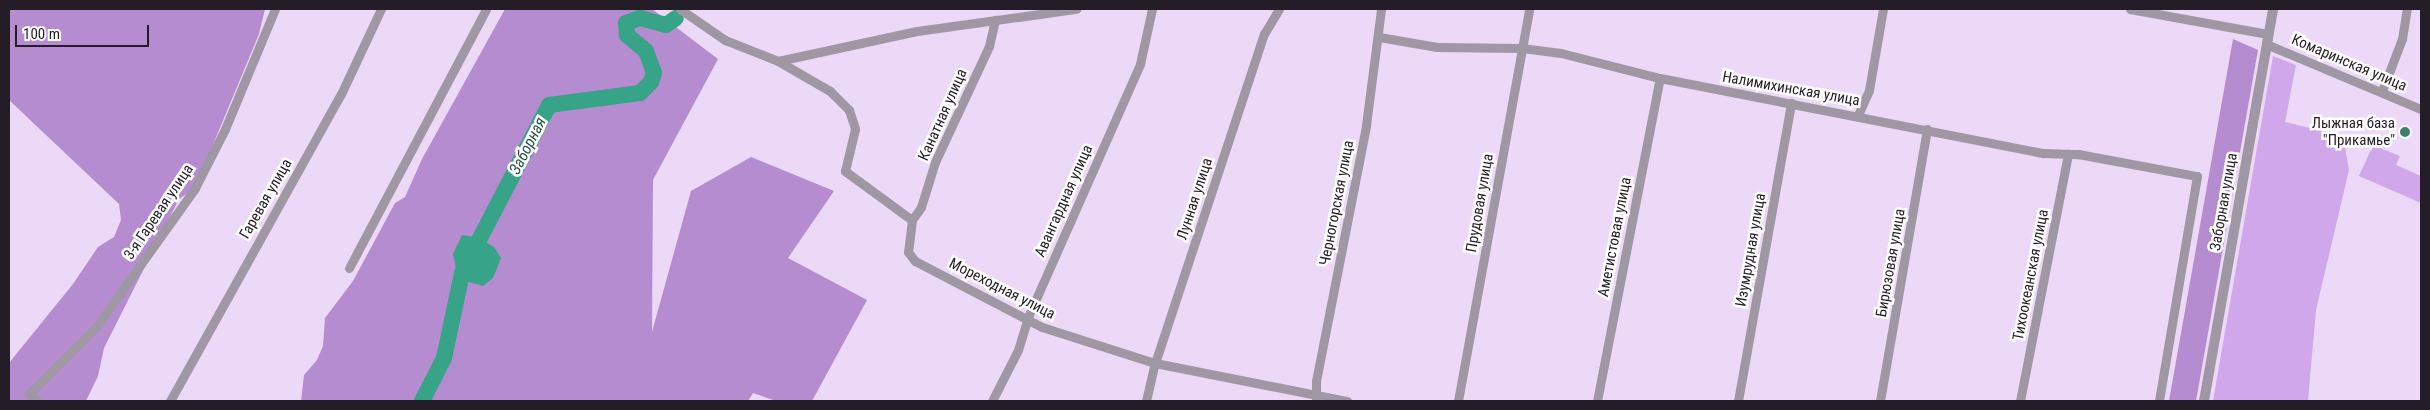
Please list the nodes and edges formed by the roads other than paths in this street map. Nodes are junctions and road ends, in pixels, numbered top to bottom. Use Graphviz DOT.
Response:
graph roads {
  1 [pos="274,9"];
  2 [pos="381,9"];
  3 [pos="486,9"];
  4 [pos="680,9"];
  5 [pos="1076,9"];
  6 [pos="1152,9"];
  7 [pos="1279,9"];
  8 [pos="1381,9"];
  9 [pos="1529,9"];
  10 [pos="1883,9"];
  11 [pos="2130,9"];
  12 [pos="2272,9"];
  13 [pos="2407,9"];
  14 [pos="995,20"];
  15 [pos="1379,37"];
  16 [pos="2267,39"];
  17 [pos="1521,48"];
  18 [pos="778,61"];
  19 [pos="1660,78"];
  20 [pos="2382,91"];
  21 [pos="1790,103"];
  22 [pos="2421,109"];
  23 [pos="1858,115"];
  24 [pos="1927,129"];
  25 [pos="2068,154"];
  26 [pos="912,220"];
  27 [pos="349,268"];
  28 [pos="1028,317"];
  29 [pos="1155,363"];
  30 [pos="1316,399"];
  31 [pos="37,401"];
  32 [pos="170,401"];
  33 [pos="992,401"];
  34 [pos="1146,401"];
  35 [pos="1347,401"];
  36 [pos="1458,401"];
  37 [pos="1597,401"];
  38 [pos="1738,401"];
  39 [pos="1880,401"];
  40 [pos="2020,401"];
  41 [pos="2159,401"];
  42 [pos="2204,401"];
  1 -- 31 [label="street, 3-я Гаревая улица"];
  2 -- 32 [label="street, Гаревая улица"];
  3 -- 27 [label="street"];
  4 -- 18 [label="street"];
  5 -- 14 [label="street"];
  6 -- 28 [label="street, Авангардная улица"];
  7 -- 29 [label="street, Лунная улица"];
  8 -- 15 [label="street, Черногорская улица"];
  9 -- 17 [label="street, Прудовая улица"];
  10 -- 23 [label="street"];
  11 -- 16 [label="street, Комаринская улица"];
  12 -- 16 [label="street, Заборная улица"];
  13 -- 20 [label="street"];
  14 -- 18 [label="street"];
  14 -- 26 [label="street, Канатная улица"];
  15 -- 17 [label="street, Налимихинская улица"];
  15 -- 30 [label="street, Черногорская улица"];
  16 -- 20 [label="street, Комаринская улица"];
  16 -- 42 [label="street, Заборная улица"];
  17 -- 19 [label="street, Налимихинская улица"];
  17 -- 36 [label="street, Прудовая улица"];
  18 -- 26 [label="street"];
  19 -- 21 [label="street, Налимихинская улица"];
  19 -- 37 [label="street, Аметистовая улица"];
  20 -- 22 [label="street, Комаринская улица"];
  21 -- 23 [label="street, Налимихинская улица"];
  21 -- 38 [label="street, Изумрудная улица"];
  23 -- 24 [label="street, Налимихинская улица"];
  24 -- 25 [label="street, Налимихинская улица"];
  24 -- 39 [label="street, Бирюзовая улица"];
  25 -- 40 [label="street, Тихоокеанская улица"];
  25 -- 41 [label="street, Налимихинская улица"];
  26 -- 28 [label="street, Мореходная улица"];
  28 -- 29 [label="street, Мореходная улица"];
  28 -- 33 [label="street, Авангардная улица"];
  29 -- 30 [label="street, Мореходная улица"];
  29 -- 34 [label="street, Лунная улица"];
  30 -- 35 [label="street, Мореходная улица"];
}
